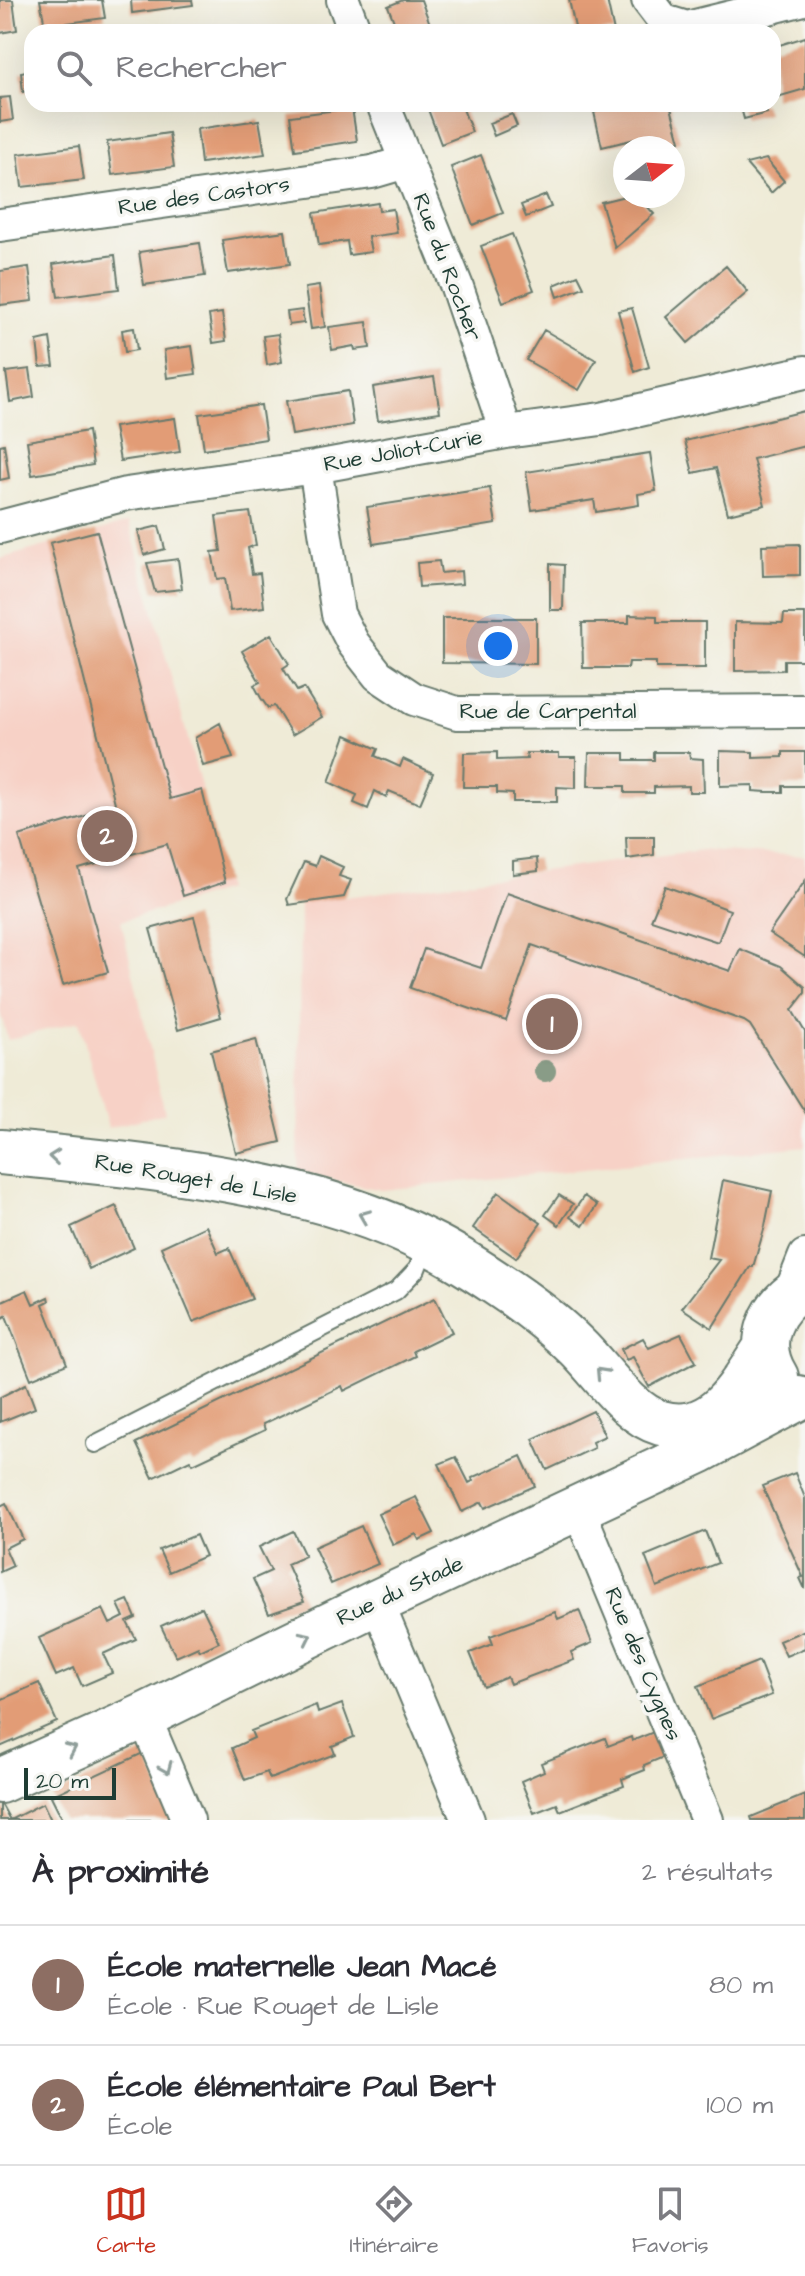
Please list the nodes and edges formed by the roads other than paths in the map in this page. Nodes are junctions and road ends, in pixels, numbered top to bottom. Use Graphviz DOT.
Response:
graph roads {
  1 [pos="343,0"];
  2 [pos="648,0"];
  3 [pos="800,0"];
  4 [pos="352,24"];
  5 [pos="674,24"];
  6 [pos="703,24"];
  7 [pos="386,112"];
  8 [pos="406,162"];
  9 [pos="0,225"];
  10 [pos="805,372"];
  11 [pos="506,432"];
  12 [pos="315,467"];
  13 [pos="0,527"];
  14 [pos="805,711"];
  15 [pos="0,1152"];
  16 [pos="428,1242"];
  17 [pos="800,1279"];
  18 [pos="765,1349"];
  19 [pos="801,1399"];
  20 [pos="643,1416"];
  21 [pos="95,1444"];
  22 [pos="596,1499"];
  23 [pos="377,1602"];
  24 [pos="144,1716"];
  25 [pos="0,1781"];
  26 [pos="188,1820"];
  27 [pos="468,1820"];
  28 [pos="707,1820"];
  1 -- 4 [label="street"];
  2 -- 5 [label="street"];
  3 -- 6 [label="street"];
  7 -- 8 [label="street, Rue du Rocher"];
  8 -- 9 [label="street, Rue des Castors"];
  8 -- 11 [label="street, Rue du Rocher"];
  10 -- 11 [label="street, Rue Joliot-Curie"];
  11 -- 12 [label="street, Rue Joliot-Curie"];
  12 -- 13 [label="street, Rue Joliot-Curie"];
  12 -- 14 [label="street, Rue de Carpental"];
  16 -- 15 [label="street, Rue Rouget de Lisle, one-way"];
  20 -- 16 [label="street, Rue Rouget de Lisle, one-way"];
  16 -- 21 [label="lane"];
  17 -- 18 [label="street"];
  18 -- 19 [label="street"];
  18 -- 20 [label="street"];
  19 -- 22 [label="street, Rue du Stade"];
  20 -- 22 [label="street"];
  22 -- 23 [label="street, Rue du Stade"];
  22 -- 28 [label="street, Rue des Cygnes"];
  24 -- 23 [label="street, Rue du Stade, one-way"];
  23 -- 27 [label="street"];
  25 -- 24 [label="street, Rue du Stade, one-way"];
  24 -- 26 [label="street, one-way"];
}
